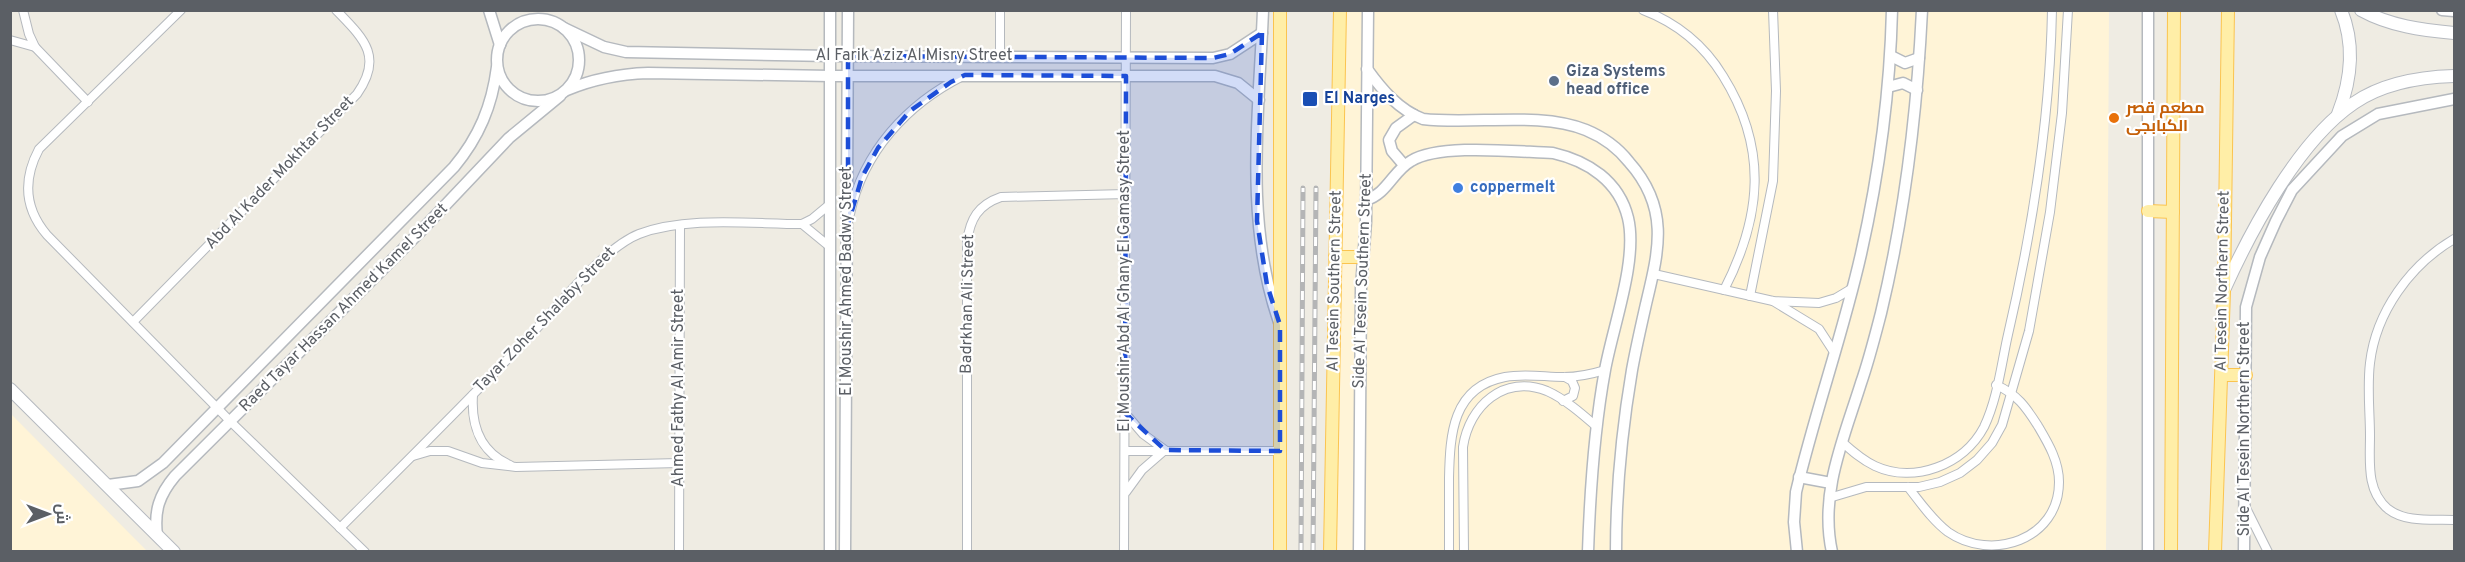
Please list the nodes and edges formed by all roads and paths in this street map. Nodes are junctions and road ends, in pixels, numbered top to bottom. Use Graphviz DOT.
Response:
graph roads {
  1 [pos="23,10"];
  2 [pos="181,10"];
  3 [pos="336,10"];
  4 [pos="489,10"];
  5 [pos="538,10"];
  6 [pos="830,10"];
  7 [pos="848,10"];
  8 [pos="1000,10"];
  9 [pos="1126,10"];
  10 [pos="1263,10"];
  11 [pos="1280,10"];
  12 [pos="1340,10"];
  13 [pos="1368,10"];
  14 [pos="1643,10"];
  15 [pos="1773,10"];
  16 [pos="1892,10"];
  17 [pos="1922,10"];
  18 [pos="2052,10"];
  19 [pos="2068,10"];
  20 [pos="2148,10"];
  21 [pos="2174,10"];
  22 [pos="2229,10"];
  23 [pos="2341,10"];
  24 [pos="2361,10"];
  25 [pos="2442,10"];
  26 [pos="2454,11"];
  27 [pos="559,25"];
  28 [pos="1262,33"];
  29 [pos="2454,33"];
  30 [pos="10,40"];
  31 [pos="500,45"];
  32 [pos="34,47"];
  33 [pos="831,56"];
  34 [pos="848,56"];
  35 [pos="1891,56"];
  36 [pos="1000,57"];
  37 [pos="1126,58"];
  38 [pos="1919,58"];
  39 [pos="497,67"];
  40 [pos="1367,69"];
  41 [pos="965,75"];
  42 [pos="831,76"];
  43 [pos="848,76"];
  44 [pos="1126,76"];
  45 [pos="2454,76"];
  46 [pos="1888,87"];
  47 [pos="1917,90"];
  48 [pos="563,93"];
  49 [pos="2454,99"];
  50 [pos="1259,100"];
  51 [pos="88,102"];
  52 [pos="1414,115"];
  53 [pos="2338,115"];
  54 [pos="1404,165"];
  55 [pos="1126,194"];
  56 [pos="1366,200"];
  57 [pos="830,204"];
  58 [pos="2148,212"];
  59 [pos="2173,212"];
  60 [pos="802,224"];
  61 [pos="848,224"];
  62 [pos="680,225"];
  63 [pos="2454,239"];
  64 [pos="830,247"];
  65 [pos="1335,257"];
  66 [pos="1362,257"];
  67 [pos="1654,274"];
  68 [pos="1724,290"];
  69 [pos="1851,290"];
  70 [pos="2224,291"];
  71 [pos="1750,296"];
  72 [pos="1773,301"];
  73 [pos="133,322"];
  74 [pos="1280,325"];
  75 [pos="1834,352"];
  76 [pos="1605,370"];
  77 [pos="2222,375"];
  78 [pos="2246,375"];
  79 [pos="1565,377"];
  80 [pos="1996,385"];
  81 [pos="10,389"];
  82 [pos="2012,392"];
  83 [pos="473,394"];
  84 [pos="1563,401"];
  85 [pos="218,408"];
  86 [pos="1125,412"];
  87 [pos="231,422"];
  88 [pos="1597,427"];
  89 [pos="1842,442"];
  90 [pos="1165,450"];
  91 [pos="1125,451"];
  92 [pos="1280,452"];
  93 [pos="413,456"];
  94 [pos="679,463"];
  95 [pos="516,467"];
  96 [pos="1799,477"];
  97 [pos="1831,483"];
  98 [pos="108,485"];
  99 [pos="1908,487"];
  100 [pos="1124,494"];
  101 [pos="1829,498"];
  102 [pos="2244,505"];
  103 [pos="2454,520"];
  104 [pos="340,528"];
  105 [pos="157,535"];
  106 [pos="174,552"];
  107 [pos="365,552"];
  108 [pos="679,552"];
  109 [pos="830,552"];
  110 [pos="845,552"];
  111 [pos="967,552"];
  112 [pos="1124,552"];
  113 [pos="1281,552"];
  114 [pos="1330,552"];
  115 [pos="1359,552"];
  116 [pos="1449,552"];
  117 [pos="1464,552"];
  118 [pos="1588,552"];
  119 [pos="1616,552"];
  120 [pos="1797,552"];
  121 [pos="1832,552"];
  122 [pos="2148,552"];
  123 [pos="2171,552"];
  124 [pos="2215,552"];
  125 [pos="2244,552"];
  126 [pos="2268,552"];
  1 -- 32 [label="street"];
  2 -- 51 [label="street"];
  3 -- 73 [label="street, Abd Al Kader Mokhtar Street"];
  4 -- 31 [label="street"];
  5 -- 27 [label="street, Al Farik Aziz Al Misry Street"];
  6 -- 33 [label="street, El Moushir Ahmed Badwy Street"];
  7 -- 34 [label="street, El Moushir Ahmed Badwy Street"];
  8 -- 36 [label="street"];
  9 -- 37 [label="street, El Moushir Abd Al Ghany El Gamasy Street"];
  10 -- 28 [label="street"];
  11 -- 74 [label="main road"];
  12 -- 65 [label="main road, Al Tesein Southern Street"];
  13 -- 40 [label="street, Side Al Tesein Southern Street"];
  14 -- 68 [label="street"];
  15 -- 71 [label="street"];
  16 -- 35 [label="street"];
  17 -- 38 [label="street"];
  18 -- 80 [label="street"];
  19 -- 82 [label="street"];
  20 -- 58 [label="street"];
  21 -- 59 [label="main road"];
  22 -- 70 [label="main road, Al Tesein Northern Street"];
  23 -- 53 [label="main road"];
  24 -- 29 [label="main road"];
  25 -- 26 [label="street"];
  27 -- 31 [label="street"];
  27 -- 33 [label="street, Al Farik Aziz Al Misry Street"];
  27 -- 48 [label="street"];
  28 -- 37 [label="street, Al Farik Aziz Al Misry Street"];
  28 -- 50 [label="street"];
  30 -- 32 [label="street"];
  31 -- 39 [label="street"];
  32 -- 51 [label="street"];
  33 -- 34 [label="street, Al Farik Aziz Al Misry Street"];
  33 -- 42 [label="street, El Moushir Ahmed Badwy Street"];
  34 -- 36 [label="street, Al Farik Aziz Al Misry Street"];
  34 -- 43 [label="street, El Moushir Ahmed Badwy Street"];
  35 -- 38 [label="street"];
  35 -- 46 [label="street"];
  36 -- 37 [label="street, Al Farik Aziz Al Misry Street"];
  37 -- 44 [label="street, El Moushir Abd Al Ghany El Gamasy Street"];
  38 -- 47 [label="street"];
  39 -- 48 [label="street"];
  39 -- 85 [label="street, Raed Tayar Hassan Ahmed Kamel Street"];
  40 -- 52 [label="street"];
  40 -- 56 [label="street, Side Al Tesein Southern Street"];
  41 -- 43 [label="street, Al Farik Aziz Al Misry Street"];
  41 -- 44 [label="street, Al Farik Aziz Al Misry Street"];
  41 -- 61 [label="street"];
  42 -- 43 [label="street, Al Farik Aziz Al Misry Street"];
  42 -- 48 [label="street, Al Farik Aziz Al Misry Street"];
  42 -- 57 [label="street, El Moushir Ahmed Badwy Street"];
  43 -- 61 [label="street, El Moushir Ahmed Badwy Street"];
  44 -- 50 [label="street, Al Farik Aziz Al Misry Street"];
  44 -- 55 [label="street, El Moushir Abd Al Ghany El Gamasy Street"];
  45 -- 53 [label="main road"];
  46 -- 47 [label="street"];
  46 -- 69 [label="street"];
  47 -- 89 [label="street"];
  48 -- 87 [label="street, Raed Tayar Hassan Ahmed Kamel Street"];
  49 -- 78 [label="street, Side Al Tesein Northern Street"];
  50 -- 74 [label="street"];
  51 -- 73 [label="street"];
  52 -- 54 [label="street"];
  52 -- 67 [label="street"];
  53 -- 70 [label="main road"];
  54 -- 56 [label="street"];
  54 -- 76 [label="street"];
  55 -- 86 [label="street, El Moushir Abd Al Ghany El Gamasy Street"];
  55 -- 111 [label="street, Badrkhan Ali Street"];
  56 -- 66 [label="street, Side Al Tesein Southern Street"];
  57 -- 60 [label="street"];
  57 -- 64 [label="street, El Moushir Ahmed Badwy Street"];
  58 -- 59 [label="main road"];
  58 -- 122 [label="street"];
  59 -- 123 [label="main road"];
  60 -- 62 [label="street, Tayar Zoher Shalaby Street"];
  60 -- 64 [label="street"];
  61 -- 110 [label="street, El Moushir Ahmed Badwy Street"];
  62 -- 83 [label="street, Tayar Zoher Shalaby Street"];
  62 -- 94 [label="street, Ahmed Fathy Al Amir Street"];
  63 -- 103 [label="street"];
  64 -- 109 [label="street, El Moushir Ahmed Badwy Street"];
  65 -- 66 [label="main road"];
  65 -- 114 [label="main road, Al Tesein Southern Street"];
  66 -- 115 [label="street, Side Al Tesein Southern Street"];
  67 -- 68 [label="street"];
  67 -- 119 [label="street"];
  68 -- 71 [label="street"];
  69 -- 72 [label="street"];
  69 -- 75 [label="street"];
  70 -- 77 [label="main road, Al Tesein Northern Street"];
  71 -- 72 [label="street"];
  72 -- 75 [label="street"];
  73 -- 85 [label="street"];
  74 -- 92 [label="main road"];
  75 -- 96 [label="street"];
  76 -- 79 [label="street"];
  76 -- 88 [label="street"];
  77 -- 78 [label="main road"];
  77 -- 124 [label="main road, Al Tesein Northern Street"];
  78 -- 102 [label="street, Side Al Tesein Northern Street"];
  79 -- 84 [label="street"];
  79 -- 116 [label="street"];
  80 -- 82 [label="street"];
  80 -- 89 [label="street"];
  81 -- 98 [label="main road"];
  82 -- 99 [label="street"];
  82 -- 99 [label="street"];
  83 -- 93 [label="street, Tayar Zoher Shalaby Street"];
  83 -- 95 [label="street"];
  84 -- 88 [label="street"];
  84 -- 117 [label="street"];
  85 -- 87 [label="street"];
  85 -- 98 [label="street, Raed Tayar Hassan Ahmed Kamel Street"];
  86 -- 90 [label="street"];
  86 -- 91 [label="street, El Moushir Abd Al Ghany El Gamasy Street"];
  87 -- 104 [label="street"];
  87 -- 105 [label="street, Raed Tayar Hassan Ahmed Kamel Street"];
  88 -- 118 [label="street"];
  89 -- 97 [label="street"];
  90 -- 91 [label="street"];
  90 -- 92 [label="street"];
  90 -- 100 [label="street"];
  91 -- 100 [label="street, El Moushir Abd Al Ghany El Gamasy Street"];
  92 -- 113 [label="main road"];
  93 -- 95 [label="street"];
  93 -- 104 [label="street, Tayar Zoher Shalaby Street"];
  94 -- 95 [label="street"];
  94 -- 108 [label="street, Ahmed Fathy Al Amir Street"];
  96 -- 97 [label="street"];
  96 -- 120 [label="street"];
  97 -- 101 [label="street"];
  98 -- 105 [label="main road"];
  99 -- 101 [label="street"];
  100 -- 112 [label="street, El Moushir Abd Al Ghany El Gamasy Street"];
  101 -- 121 [label="street"];
  102 -- 125 [label="street, Side Al Tesein Northern Street"];
  102 -- 126 [label="street"];
  104 -- 107 [label="street"];
  105 -- 106 [label="main road"];
}
